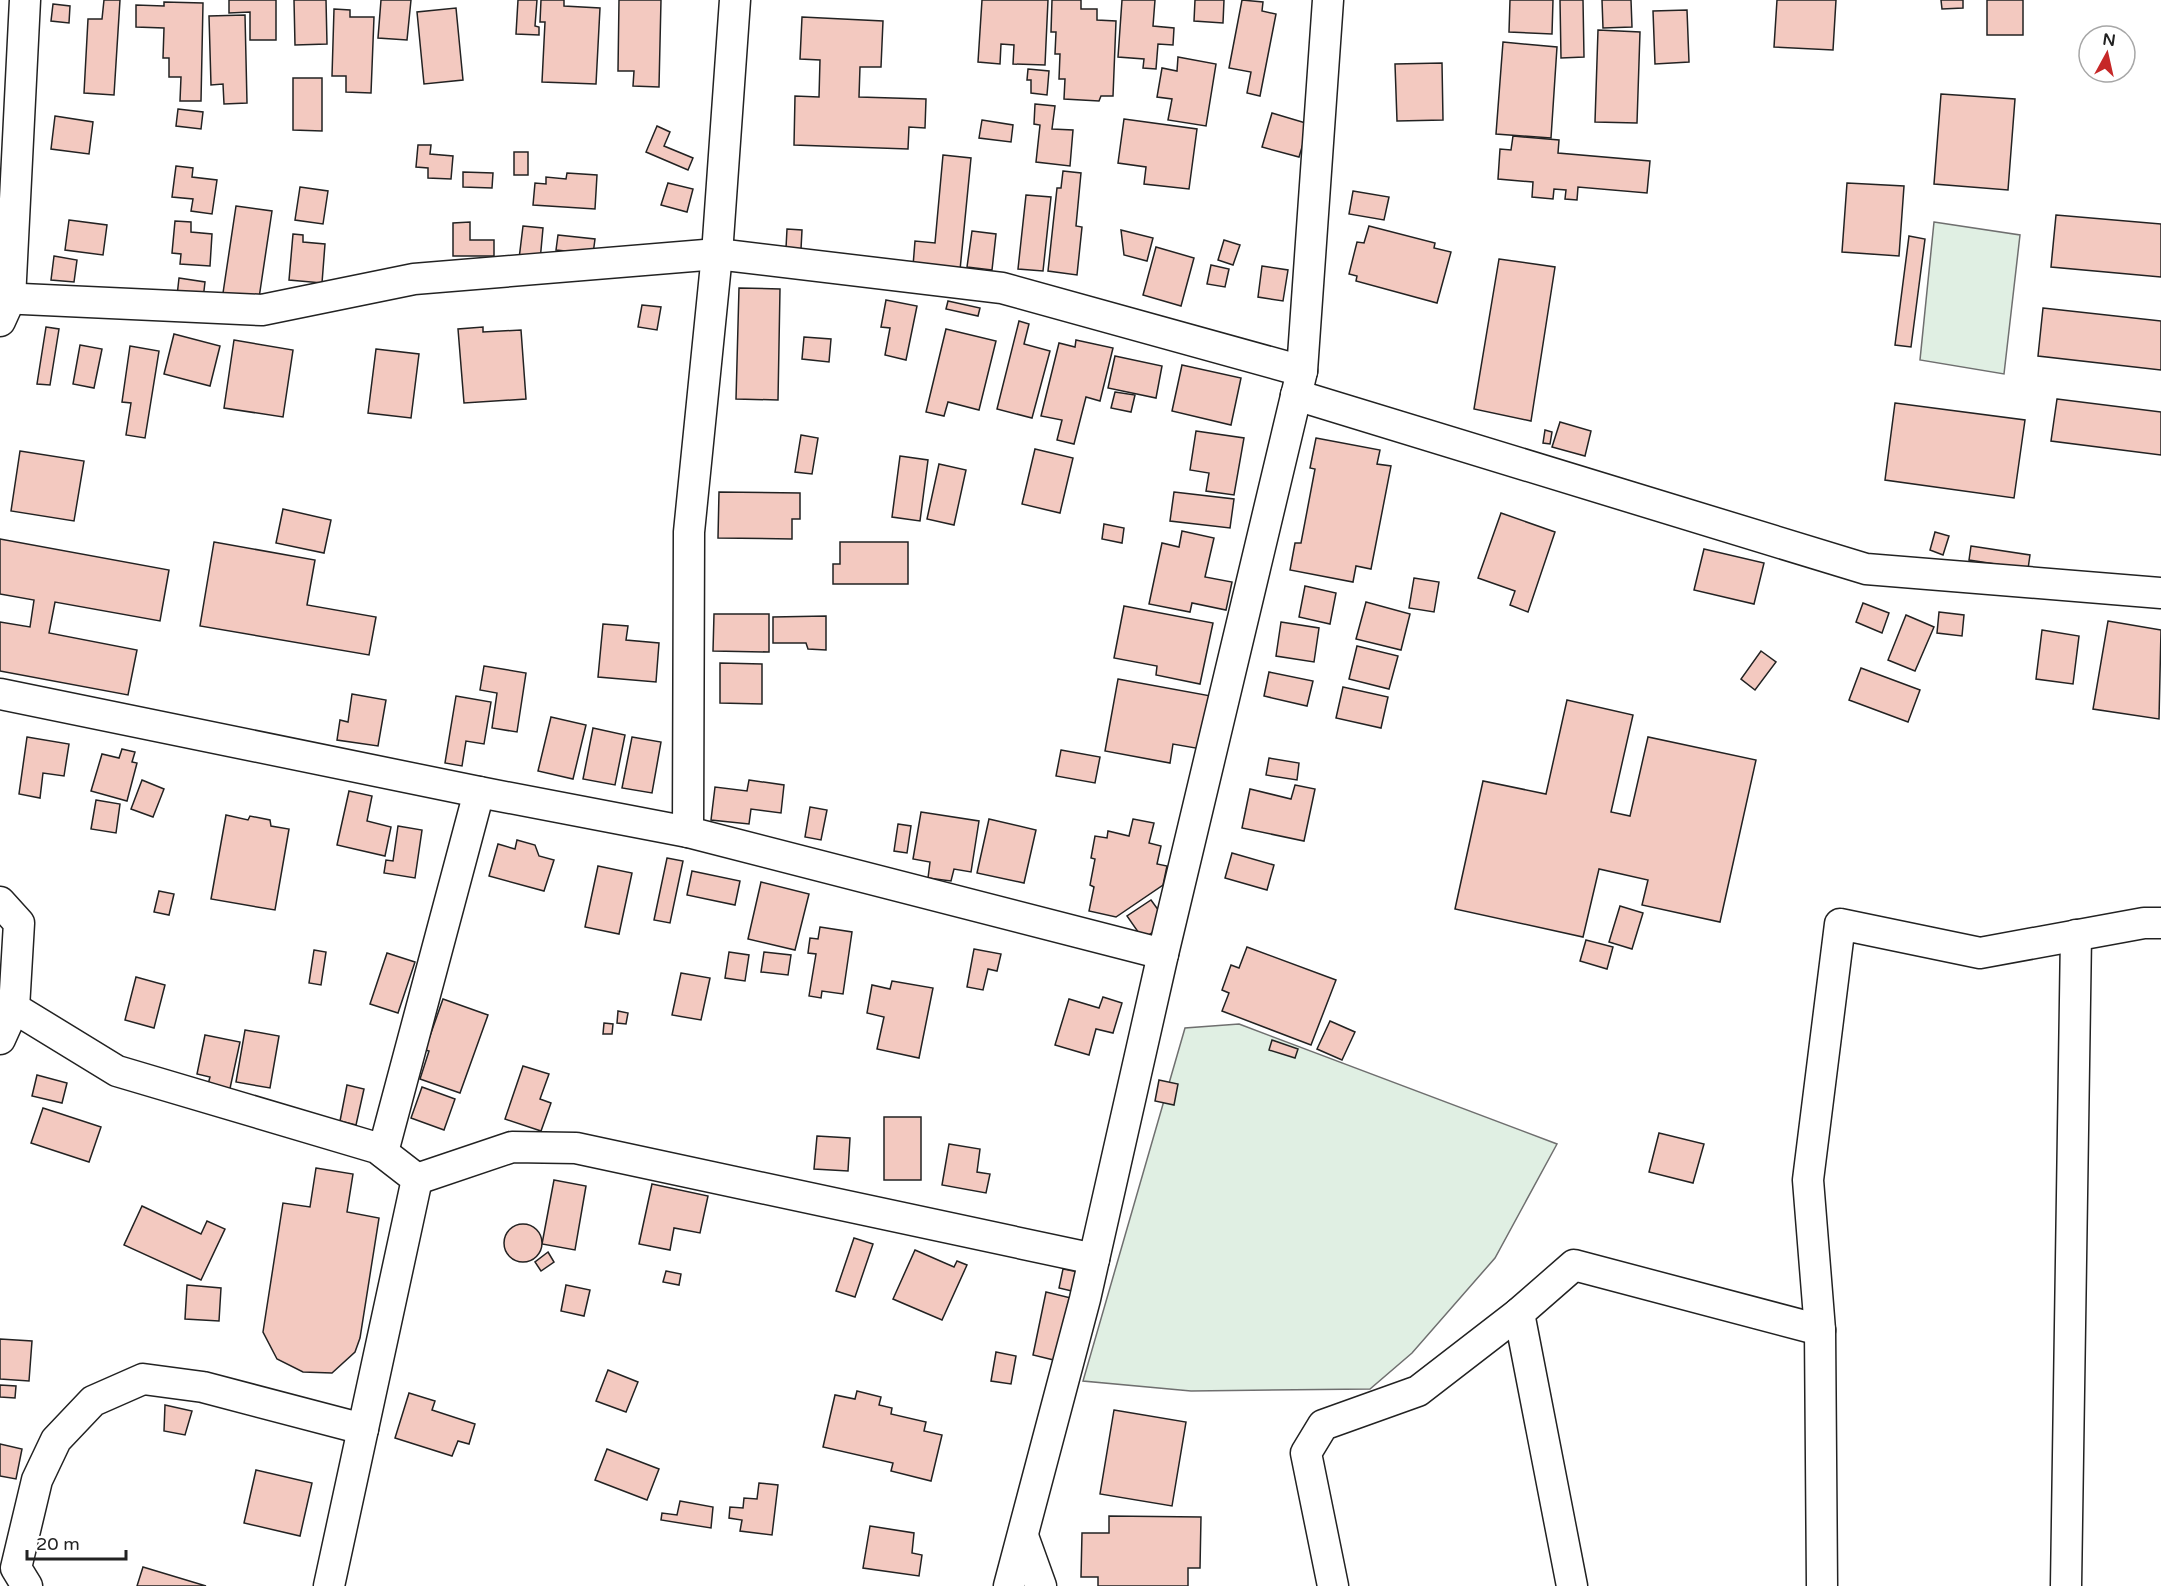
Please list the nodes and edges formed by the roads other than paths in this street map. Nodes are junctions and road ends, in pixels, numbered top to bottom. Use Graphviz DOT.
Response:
graph roads {
  1 [pos="25,0"];
  2 [pos="735,0"];
  3 [pos="1328,0"];
  4 [pos="717,254"];
  5 [pos="3,306"];
  6 [pos="1299,383"];
  7 [pos="2161,593"];
  8 [pos="0,694"];
  9 [pos="479,792"];
  10 [pos="688,832"];
  11 [pos="0,902"];
  12 [pos="2161,923"];
  13 [pos="2076,935"];
  14 [pos="1162,954"];
  15 [pos="14,1008"];
  16 [pos="0,1040"];
  17 [pos="383,1152"];
  18 [pos="417,1179"];
  19 [pos="1094,1259"];
  20 [pos="1519,1313"];
  21 [pos="1820,1330"];
  22 [pos="363,1429"];
  23 [pos="1023,1536"];
  24 [pos="27,1586"];
  25 [pos="329,1586"];
  26 [pos="1009,1586"];
  27 [pos="1041,1586"];
  28 [pos="1333,1586"];
  29 [pos="1572,1586"];
  30 [pos="1822,1586"];
  31 [pos="2066,1586"];
  1 -- 5 [label="street"];
  2 -- 4 [label="street"];
  3 -- 6 [label="street"];
  4 -- 5 [label="street"];
  4 -- 6 [label="street"];
  4 -- 10 [label="street"];
  6 -- 7 [label="street"];
  6 -- 14 [label="street"];
  8 -- 9 [label="street"];
  9 -- 10 [label="street"];
  9 -- 17 [label="street"];
  10 -- 14 [label="street"];
  11 -- 15 [label="street"];
  12 -- 13 [label="street"];
  13 -- 21 [label="street"];
  13 -- 31 [label="street"];
  14 -- 19 [label="street"];
  15 -- 16 [label="street"];
  15 -- 17 [label="street"];
  17 -- 18 [label="street"];
  18 -- 19 [label="street"];
  18 -- 22 [label="street"];
  19 -- 23 [label="street"];
  20 -- 21 [label="street"];
  20 -- 28 [label="street"];
  20 -- 29 [label="street"];
  21 -- 30 [label="street"];
  22 -- 24 [label="street"];
  22 -- 25 [label="street"];
  23 -- 26 [label="street"];
  23 -- 27 [label="street"];
}
